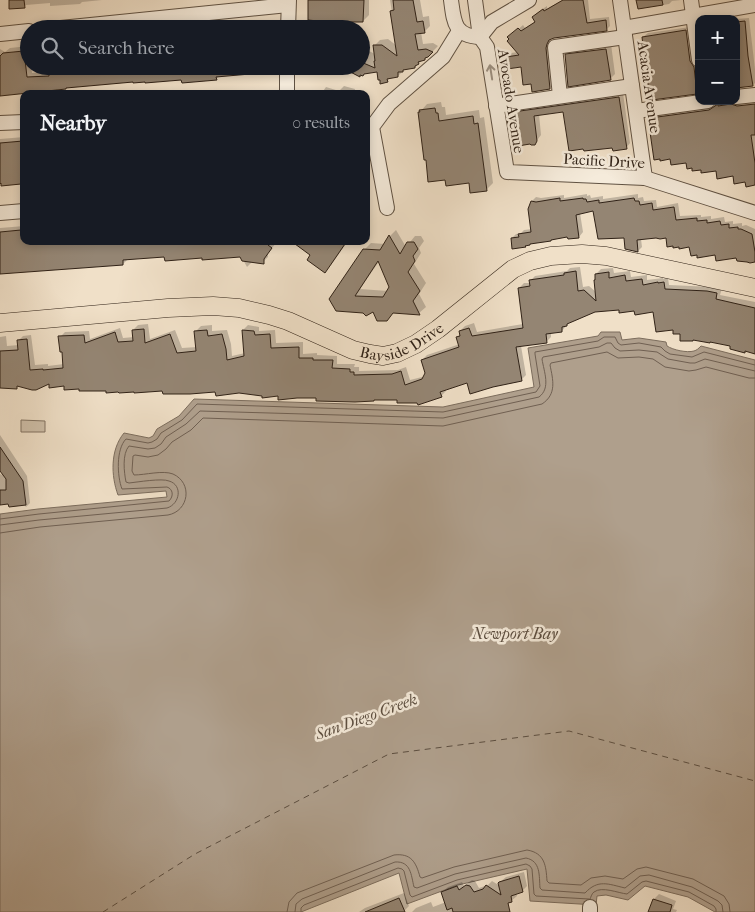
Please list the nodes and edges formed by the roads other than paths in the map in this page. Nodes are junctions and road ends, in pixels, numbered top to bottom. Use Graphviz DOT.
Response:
graph roads {
  1 [pos="450,0"];
  2 [pos="475,0"];
  3 [pos="530,0"];
  4 [pos="620,0"];
  5 [pos="690,0"];
  6 [pos="288,3"];
  7 [pos="755,5"];
  8 [pos="693,16"];
  9 [pos="133,20"];
  10 [pos="288,20"];
  11 [pos="460,31"];
  12 [pos="695,31"];
  13 [pos="20,32"];
  14 [pos="624,33"];
  15 [pos="0,34"];
  16 [pos="480,37"];
  17 [pos="287,75"];
  18 [pos="632,86"];
  19 [pos="287,90"];
  20 [pos="755,95"];
  21 [pos="560,96"];
  22 [pos="740,97"];
  23 [pos="695,103"];
  24 [pos="496,106"];
  25 [pos="636,111"];
  26 [pos="20,122"];
  27 [pos="0,124"];
  28 [pos="507,172"];
  29 [pos="645,178"];
  30 [pos="387,208"];
  31 [pos="20,211"];
  32 [pos="0,213"];
  33 [pos="755,213"];
  34 [pos="755,288"];
  35 [pos="0,323"];
  1 -- 11 [label="street"];
  2 -- 16 [label="street, Avocado Avenue"];
  3 -- 16 [label="street"];
  4 -- 14 [label="street, Acacia Avenue"];
  5 -- 8 [label="street"];
  6 -- 9 [label="street"];
  6 -- 10 [label="street"];
  7 -- 8 [label="street"];
  8 -- 12 [label="street"];
  8 -- 14 [label="street"];
  11 -- 16 [label="street, Avocado Avenue"];
  11 -- 30 [label="street"];
  13 -- 15 [label="street"];
  14 -- 18 [label="street, Acacia Avenue"];
  14 -- 21 [label="street"];
  24 -- 16 [label="street, Avocado Avenue, one-way"];
  17 -- 19 [label="street"];
  18 -- 21 [label="street"];
  18 -- 25 [label="street, Acacia Avenue"];
  20 -- 22 [label="street"];
  21 -- 24 [label="street"];
  23 -- 25 [label="street"];
  24 -- 28 [label="street, Avocado Avenue"];
  25 -- 29 [label="street, Acacia Avenue"];
  26 -- 27 [label="street"];
  28 -- 29 [label="street, Pacific Drive"];
  29 -- 33 [label="street, Pacific Drive"];
  31 -- 32 [label="street"];
  34 -- 35 [label="main road, Bayside Drive"];
}
